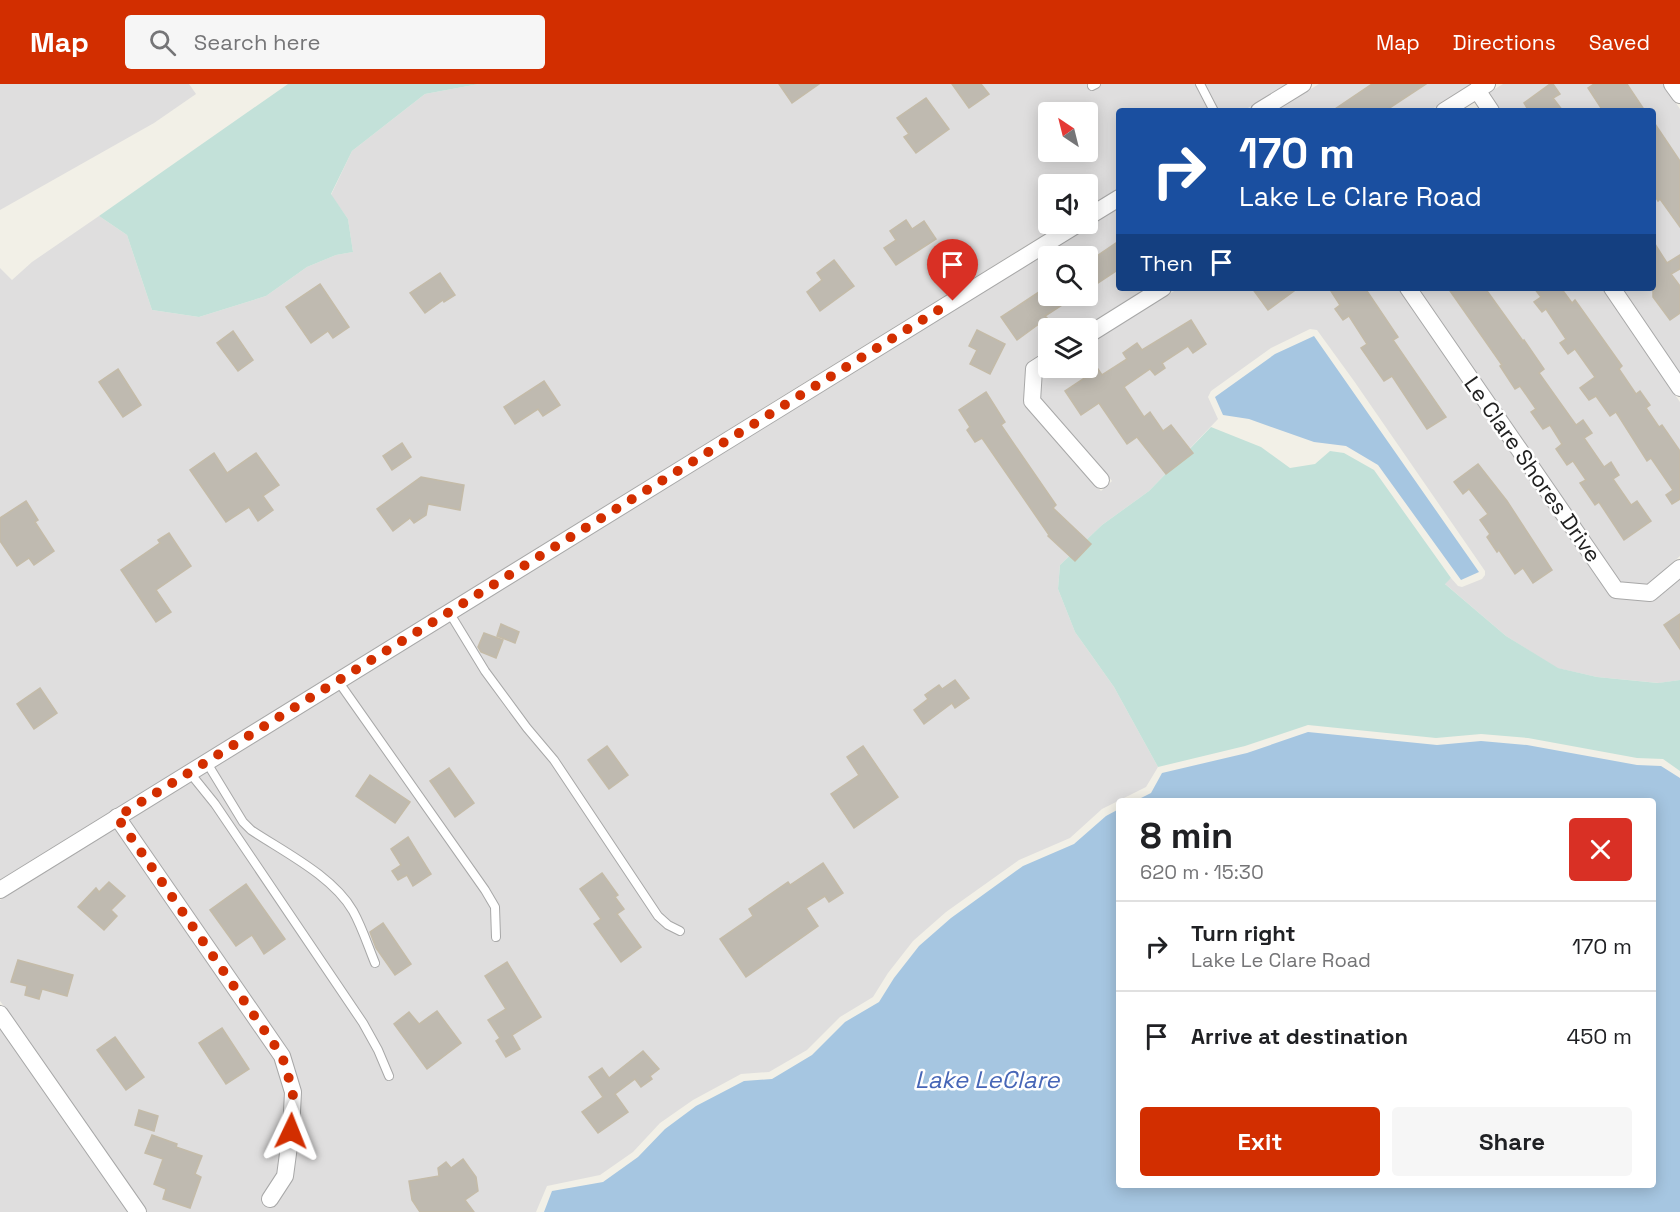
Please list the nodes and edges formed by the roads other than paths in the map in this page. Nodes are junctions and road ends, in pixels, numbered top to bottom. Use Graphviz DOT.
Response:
graph roads {
  1 [pos="1200,84"];
  2 [pos="1303,84"];
  3 [pos="1672,84"];
  4 [pos="1482,87"];
  5 [pos="1680,96"];
  6 [pos="1212,108"];
  7 [pos="1264,108"];
  8 [pos="1449,108"];
  9 [pos="1490,108"];
  10 [pos="1116,200"];
  11 [pos="1098,211"];
  12 [pos="1062,234"];
  13 [pos="1158,291"];
  14 [pos="1410,291"];
  15 [pos="1614,291"];
  16 [pos="1098,329"];
  17 [pos="1038,366"];
  18 [pos="1680,388"];
  19 [pos="1101,480"];
  20 [pos="1680,568"];
  21 [pos="449,612"];
  22 [pos="338,681"];
  23 [pos="207,763"];
  24 [pos="190,773"];
  25 [pos="117,817"];
  26 [pos="0,890"];
  27 [pos="680,931"];
  28 [pos="496,937"];
  29 [pos="375,963"];
  30 [pos="0,1014"];
  31 [pos="388,1076"];
  32 [pos="270,1199"];
  33 [pos="138,1212"];
  1 -- 6 [label="lane"];
  2 -- 7 [label="street"];
  3 -- 5 [label="street"];
  4 -- 8 [label="street"];
  4 -- 9 [label="street"];
  10 -- 11 [label="street"];
  12 -- 21 [label="street"];
  13 -- 16 [label="street"];
  14 -- 20 [label="street, Le Clare Shores Drive"];
  15 -- 18 [label="street"];
  17 -- 19 [label="street"];
  21 -- 22 [label="street"];
  21 -- 27 [label="lane"];
  22 -- 23 [label="street"];
  22 -- 28 [label="lane"];
  23 -- 24 [label="street"];
  23 -- 29 [label="lane"];
  24 -- 25 [label="street"];
  24 -- 31 [label="lane"];
  25 -- 26 [label="street"];
  25 -- 32 [label="street"];
  30 -- 33 [label="street"];
}
